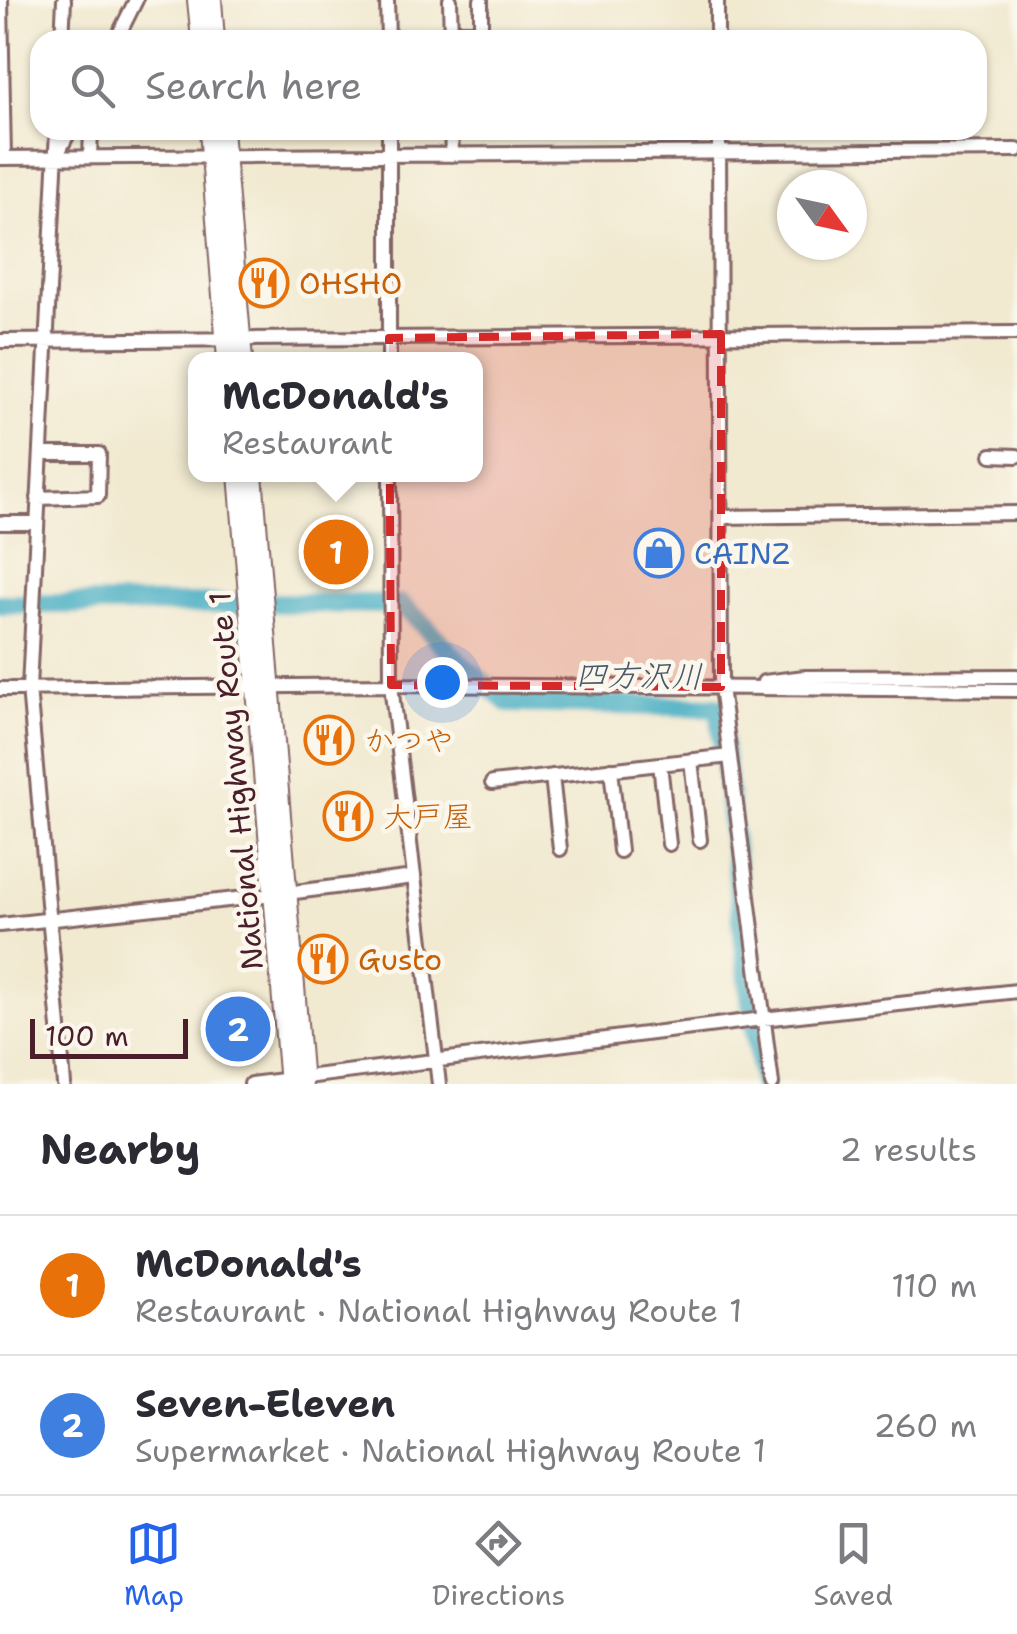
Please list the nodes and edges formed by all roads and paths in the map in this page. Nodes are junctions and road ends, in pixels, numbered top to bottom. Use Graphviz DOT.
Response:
graph roads {
  1 [pos="1,0"];
  2 [pos="64,0"];
  3 [pos="136,0"];
  4 [pos="197,0"];
  5 [pos="212,0"];
  6 [pos="388,0"];
  7 [pos="450,0"];
  8 [pos="480,0"];
  9 [pos="717,0"];
  10 [pos="62,30"];
  11 [pos="121,30"];
  12 [pos="200,30"];
  13 [pos="215,30"];
  14 [pos="388,30"];
  15 [pos="450,30"];
  16 [pos="480,30"];
  17 [pos="717,30"];
  18 [pos="57,140"];
  19 [pos="65,140"];
  20 [pos="91,140"];
  21 [pos="212,140"];
  22 [pos="222,140"];
  23 [pos="390,140"];
  24 [pos="452,140"];
  25 [pos="718,140"];
  26 [pos="1017,150"];
  27 [pos="719,152"];
  28 [pos="452,155"];
  29 [pos="390,156"];
  30 [pos="90,157"];
  31 [pos="218,157"];
  32 [pos="2,158"];
  33 [pos="56,158"];
  34 [pos="1017,333"];
  35 [pos="721,334"];
  36 [pos="389,338"];
  37 [pos="234,339"];
  38 [pos="46,341"];
  39 [pos="0,342"];
  40 [pos="230,352"];
  41 [pos="240,352"];
  42 [pos="389,352"];
  43 [pos="40,454"];
  44 [pos="992,456"];
  45 [pos="1017,456"];
  46 [pos="239,482"];
  47 [pos="253,482"];
  48 [pos="390,482"];
  49 [pos="38,498"];
  50 [pos="1017,513"];
  51 [pos="721,517"];
  52 [pos="0,523"];
  53 [pos="37,523"];
  54 [pos="1017,676"];
  55 [pos="264,686"];
  56 [pos="391,686"];
  57 [pos="30,688"];
  58 [pos="722,688"];
  59 [pos="0,689"];
  60 [pos="1017,690"];
  61 [pos="730,756"];
  62 [pos="691,760"];
  63 [pos="660,764"];
  64 [pos="611,769"];
  65 [pos="552,776"];
  66 [pos="492,783"];
  67 [pos="700,840"];
  68 [pos="668,844"];
  69 [pos="560,849"];
  70 [pos="620,851"];
  71 [pos="414,877"];
  72 [pos="280,894"];
  73 [pos="49,920"];
  74 [pos="0,926"];
  75 [pos="1017,990"];
  76 [pos="762,1019"];
  77 [pos="436,1060"];
  78 [pos="296,1082"];
  79 [pos="64,1084"];
  80 [pos="251,1084"];
  81 [pos="439,1084"];
  82 [pos="772,1084"];
  1 -- 32 [label="street"];
  2 -- 10 [label="street"];
  3 -- 11 [label="street"];
  4 -- 12 [label="highway"];
  5 -- 13 [label="highway"];
  6 -- 14 [label="street"];
  7 -- 15 [label="street"];
  8 -- 16 [label="street"];
  9 -- 17 [label="street"];
  18 -- 33 [label="street"];
  19 -- 33 [label="street"];
  20 -- 30 [label="street"];
  21 -- 31 [label="highway"];
  22 -- 31 [label="highway"];
  23 -- 29 [label="street"];
  24 -- 28 [label="street"];
  25 -- 27 [label="street"];
  26 -- 27 [label="street"];
  27 -- 28 [label="street"];
  27 -- 35 [label="street"];
  28 -- 29 [label="street"];
  29 -- 31 [label="street"];
  29 -- 36 [label="street"];
  30 -- 31 [label="street"];
  30 -- 33 [label="street"];
  31 -- 37 [label="highway"];
  32 -- 33 [label="street"];
  33 -- 38 [label="street"];
  34 -- 35 [label="street"];
  35 -- 36 [label="street"];
  35 -- 51 [label="street"];
  36 -- 37 [label="street"];
  36 -- 42 [label="street"];
  37 -- 38 [label="street"];
  37 -- 40 [label="highway"];
  37 -- 41 [label="highway"];
  38 -- 39 [label="street"];
  38 -- 43 [label="street"];
  43 -- 49 [label="street"];
  43 -- 49 [label="street"];
  44 -- 45 [label="street"];
  46 -- 55 [label="highway, National Highway Route 1"];
  47 -- 55 [label="highway, National Highway Route 1"];
  48 -- 56 [label="street"];
  49 -- 53 [label="street"];
  50 -- 51 [label="street"];
  51 -- 58 [label="street"];
  52 -- 53 [label="street"];
  53 -- 57 [label="street"];
  54 -- 58 [label="street"];
  55 -- 56 [label="street"];
  55 -- 57 [label="street"];
  55 -- 72 [label="highway, National Highway Route 1"];
  56 -- 58 [label="street"];
  56 -- 71 [label="street"];
  57 -- 59 [label="street"];
  57 -- 73 [label="street"];
  58 -- 60 [label="street"];
  58 -- 61 [label="street"];
  61 -- 62 [label="street"];
  61 -- 76 [label="street"];
  62 -- 63 [label="street"];
  62 -- 67 [label="street"];
  63 -- 64 [label="street"];
  63 -- 68 [label="street"];
  64 -- 65 [label="street"];
  64 -- 70 [label="street"];
  65 -- 66 [label="street"];
  65 -- 69 [label="street"];
  71 -- 72 [label="street"];
  71 -- 77 [label="street"];
  72 -- 73 [label="street"];
  72 -- 78 [label="highway, National Highway Route 1"];
  73 -- 74 [label="street"];
  73 -- 79 [label="street"];
  75 -- 76 [label="street"];
  76 -- 77 [label="street"];
  76 -- 82 [label="street"];
  77 -- 78 [label="street"];
  77 -- 81 [label="street"];
  78 -- 80 [label="street"];
}
